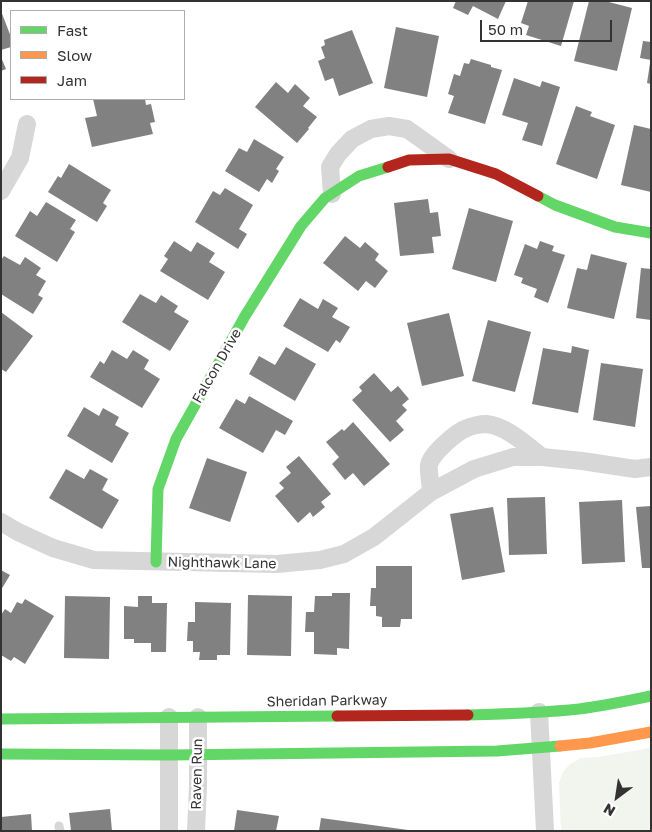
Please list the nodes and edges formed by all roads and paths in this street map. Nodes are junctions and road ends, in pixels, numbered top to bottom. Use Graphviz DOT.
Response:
graph roads {
  1 [pos="27,124"];
  2 [pos="449,159"];
  3 [pos="1,191"];
  4 [pos="332,194"];
  5 [pos="651,233"];
  6 [pos="542,456"];
  7 [pos="651,467"];
  8 [pos="431,492"];
  9 [pos="1,522"];
  10 [pos="156,562"];
  11 [pos="651,696"];
  12 [pos="539,712"];
  13 [pos="198,717"];
  14 [pos="169,718"];
  15 [pos="1,719"];
  16 [pos="651,732"];
  17 [pos="541,747"];
  18 [pos="1,754"];
  19 [pos="198,754"];
  20 [pos="170,755"];
  21 [pos="170,831"];
  22 [pos="196,831"];
  23 [pos="545,831"];
  1 -- 3 [label="street"];
  2 -- 4 [label="main road, Falcon Drive"];
  2 -- 4 [label="street, Falcon Drive"];
  2 -- 5 [label="main road, Falcon Drive"];
  4 -- 10 [label="main road, Falcon Drive"];
  6 -- 7 [label="street, Nighthawk Lane"];
  6 -- 8 [label="street, Nighthawk Lane"];
  6 -- 8 [label="street"];
  8 -- 10 [label="street, Nighthawk Lane"];
  9 -- 10 [label="street, Nighthawk Lane"];
  11 -- 12 [label="main road, Sheridan Parkway"];
  12 -- 13 [label="main road, Sheridan Parkway"];
  12 -- 17 [label="street"];
  13 -- 14 [label="main road, Sheridan Parkway"];
  13 -- 19 [label="street, Raven Run"];
  14 -- 15 [label="main road, Sheridan Parkway"];
  14 -- 20 [label="street, Raven Run"];
  16 -- 17 [label="main road"];
  17 -- 19 [label="main road"];
  17 -- 23 [label="street"];
  18 -- 20 [label="main road"];
  19 -- 20 [label="main road"];
  19 -- 22 [label="street, Raven Run"];
  20 -- 21 [label="street, Raven Run"];
}
